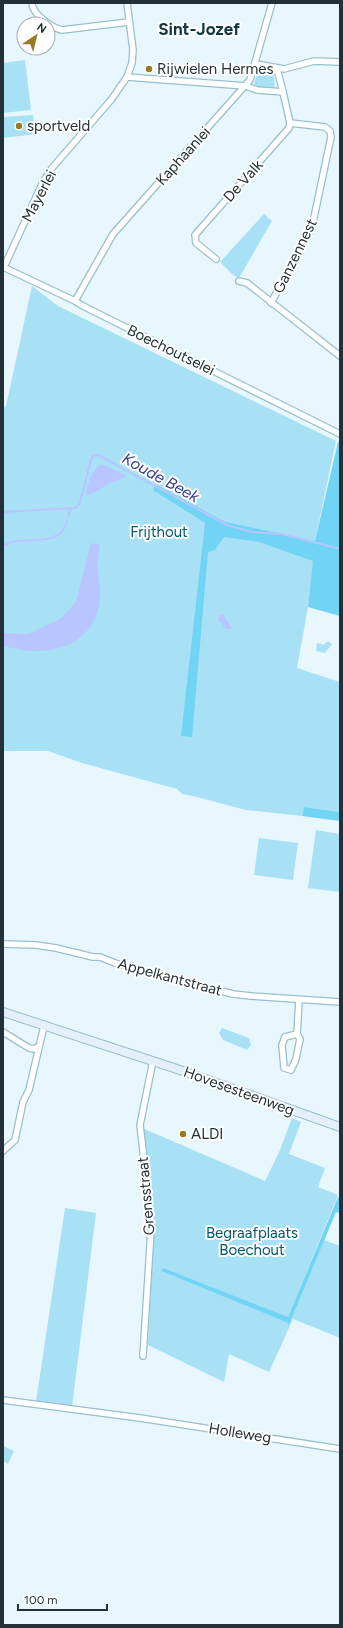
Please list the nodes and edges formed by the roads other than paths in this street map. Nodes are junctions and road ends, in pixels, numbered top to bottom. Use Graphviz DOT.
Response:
graph roads {
  1 [pos="32,3"];
  2 [pos="127,3"];
  3 [pos="272,3"];
  4 [pos="129,22"];
  5 [pos="340,62"];
  6 [pos="256,64"];
  7 [pos="277,69"];
  8 [pos="128,77"];
  9 [pos="246,86"];
  10 [pos="283,92"];
  11 [pos="290,123"];
  12 [pos="216,259"];
  13 [pos="4,267"];
  14 [pos="239,281"];
  15 [pos="75,301"];
  16 [pos="271,303"];
  17 [pos="340,356"];
  18 [pos="340,434"];
  19 [pos="3,944"];
  20 [pos="299,1000"];
  21 [pos="340,1002"];
  22 [pos="3,1012"];
  23 [pos="44,1026"];
  24 [pos="3,1032"];
  25 [pos="297,1034"];
  26 [pos="39,1046"];
  27 [pos="153,1061"];
  28 [pos="340,1127"];
  29 [pos="3,1152"];
  30 [pos="143,1356"];
  31 [pos="3,1400"];
  32 [pos="340,1449"];
  1 -- 4 [label="street"];
  2 -- 4 [label="street, Mayerlei"];
  3 -- 6 [label="street, Kaphaanlei"];
  4 -- 8 [label="street, Mayerlei"];
  5 -- 7 [label="street"];
  6 -- 7 [label="street"];
  6 -- 9 [label="street, Kaphaanlei"];
  7 -- 10 [label="street"];
  8 -- 9 [label="street"];
  8 -- 13 [label="street, Mayerlei"];
  9 -- 10 [label="street"];
  9 -- 15 [label="street, Kaphaanlei"];
  10 -- 11 [label="street"];
  11 -- 12 [label="street, De Valk"];
  11 -- 16 [label="street, Ganzennest"];
  13 -- 15 [label="street, Boechoutselei"];
  14 -- 16 [label="street"];
  15 -- 18 [label="street, Boechoutselei"];
  16 -- 17 [label="street"];
  19 -- 20 [label="street, Appelkantstraat"];
  20 -- 21 [label="street, Appelkantstraat"];
  20 -- 25 [label="street"];
  22 -- 23 [label="street, Hovesesteenweg"];
  23 -- 26 [label="street"];
  23 -- 27 [label="street, Hovesesteenweg"];
  24 -- 26 [label="street"];
  25 -- 25 [label="street"];
  26 -- 29 [label="street"];
  27 -- 28 [label="street, Hovesesteenweg"];
  27 -- 30 [label="street, Grensstraat"];
  31 -- 32 [label="street, Holleweg"];
}
